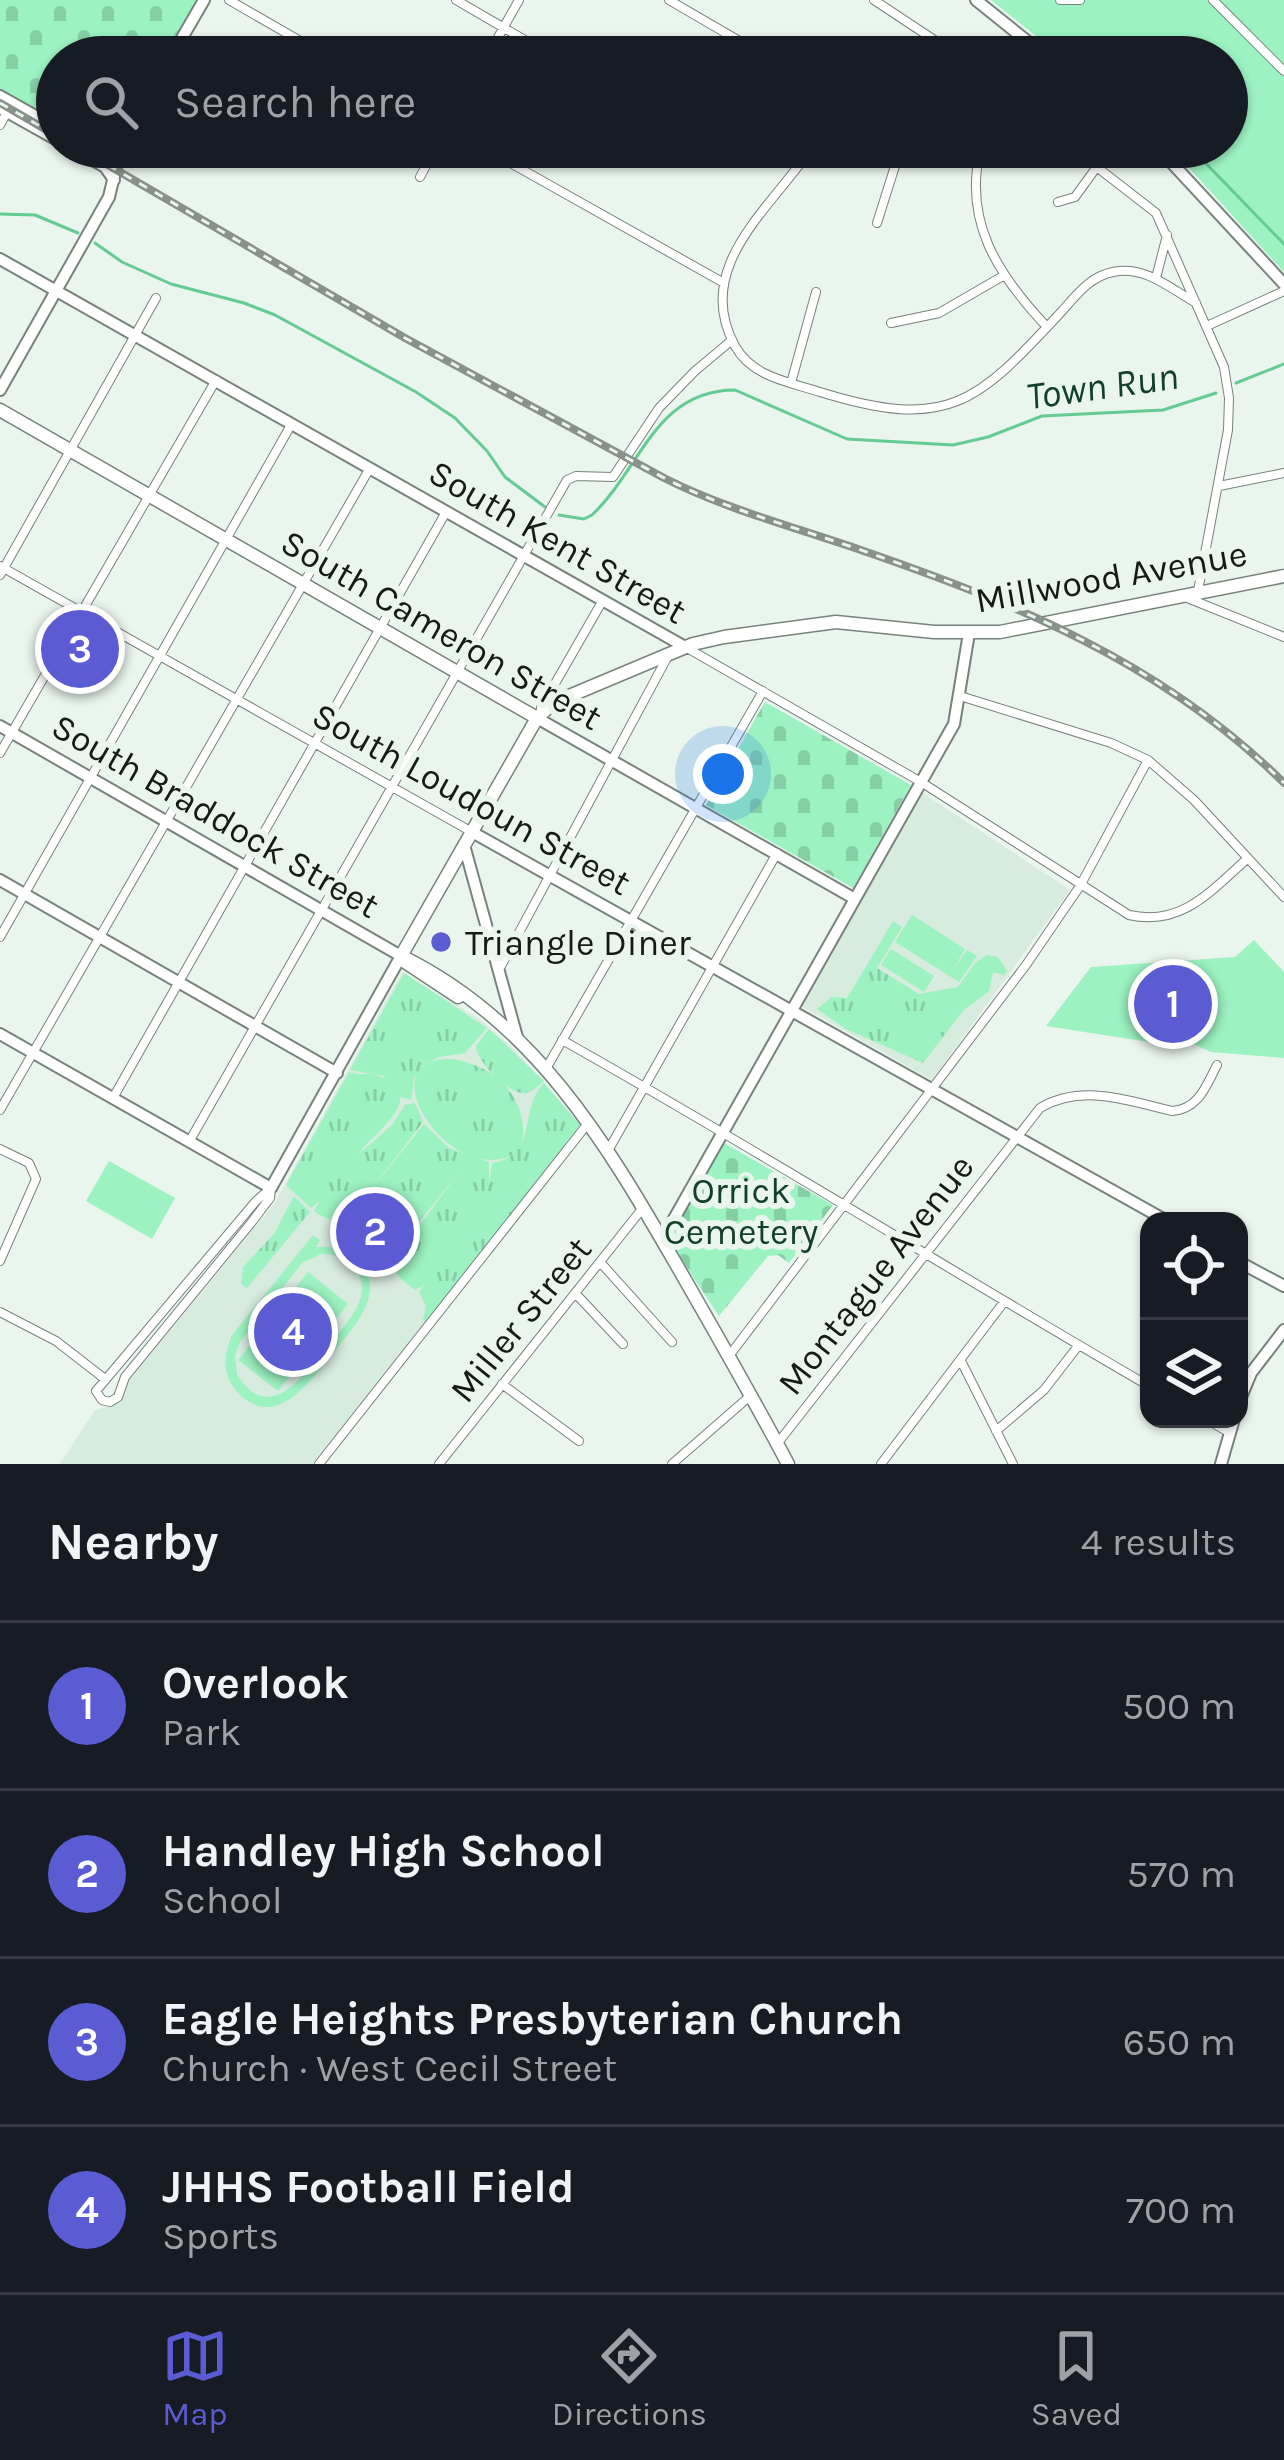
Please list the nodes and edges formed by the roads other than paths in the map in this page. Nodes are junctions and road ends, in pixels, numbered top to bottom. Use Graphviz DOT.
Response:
graph roads {
  1 [pos="204,0"];
  2 [pos="229,0"];
  3 [pos="456,0"];
  4 [pos="520,0"];
  5 [pos="669,0"];
  6 [pos="874,0"];
  7 [pos="976,0"];
  8 [pos="1060,0"];
  9 [pos="1081,0"];
  10 [pos="1213,0"];
  11 [pos="503,28"];
  12 [pos="183,36"];
  13 [pos="292,36"];
  14 [pos="499,36"];
  15 [pos="517,36"];
  16 [pos="731,36"];
  17 [pos="928,36"];
  18 [pos="1021,36"];
  19 [pos="1284,70"];
  20 [pos="0,96"];
  21 [pos="4,110"];
  22 [pos="36,116"];
  23 [pos="0,125"];
  24 [pos="36,128"];
  25 [pos="106,168"];
  26 [pos="116,168"];
  27 [pos="425,168"];
  28 [pos="519,168"];
  29 [pos="795,168"];
  30 [pos="895,168"];
  31 [pos="977,168"];
  32 [pos="1096,168"];
  33 [pos="1176,168"];
  34 [pos="420,177"];
  35 [pos="114,181"];
  36 [pos="1058,202"];
  37 [pos="878,223"];
  38 [pos="1167,235"];
  39 [pos="0,259"];
  40 [pos="1003,277"];
  41 [pos="1156,278"];
  42 [pos="724,283"];
  43 [pos="1284,288"];
  44 [pos="55,290"];
  45 [pos="816,292"];
  46 [pos="156,298"];
  47 [pos="1196,303"];
  48 [pos="891,323"];
  49 [pos="1207,326"];
  50 [pos="1046,327"];
  51 [pos="135,336"];
  52 [pos="732,340"];
  53 [pos="216,380"];
  54 [pos="791,383"];
  55 [pos="0,390"];
  56 [pos="0,410"];
  57 [pos="292,424"];
  58 [pos="70,450"];
  59 [pos="370,469"];
  60 [pos="1284,473"];
  61 [pos="1219,486"];
  62 [pos="148,495"];
  63 [pos="446,512"];
  64 [pos="226,540"];
  65 [pos="525,555"];
  66 [pos="1,570"];
  67 [pos="1284,576"];
  68 [pos="304,584"];
  69 [pos="1198,591"];
  70 [pos="1180,595"];
  71 [pos="603,600"];
  72 [pos="80,612"];
  73 [pos="381,628"];
  74 [pos="970,633"];
  75 [pos="1284,637"];
  76 [pos="687,648"];
  77 [pos="159,656"];
  78 [pos="668,656"];
  79 [pos="458,673"];
  80 [pos="763,691"];
  81 [pos="960,696"];
  82 [pos="238,700"];
  83 [pos="537,718"];
  84 [pos="6,729"];
  85 [pos="316,744"];
  86 [pos="0,753"];
  87 [pos="1148,760"];
  88 [pos="614,761"];
  89 [pos="90,778"];
  90 [pos="921,782"];
  91 [pos="393,788"];
  92 [pos="696,808"];
  93 [pos="168,822"];
  94 [pos="468,839"];
  95 [pos="777,854"];
  96 [pos="1248,858"];
  97 [pos="245,867"];
  98 [pos="550,876"];
  99 [pos="0,880"];
  100 [pos="1080,886"];
  101 [pos="24,894"];
  102 [pos="1284,897"];
  103 [pos="856,899"];
  104 [pos="322,911"];
  105 [pos="630,921"];
  106 [pos="0,937"];
  107 [pos="101,938"];
  108 [pos="401,956"];
  109 [pos="500,966"];
  110 [pos="712,967"];
  111 [pos="179,982"];
  112 [pos="790,1011"];
  113 [pos="256,1026"];
  114 [pos="0,1034"];
  115 [pos="517,1037"];
  116 [pos="562,1040"];
  117 [pos="35,1054"];
  118 [pos="1217,1065"];
  119 [pos="547,1067"];
  120 [pos="337,1073"];
  121 [pos="644,1087"];
  122 [pos="932,1090"];
  123 [pos="113,1098"];
  124 [pos="0,1110"];
  125 [pos="590,1120"];
  126 [pos="722,1133"];
  127 [pos="1015,1136"];
  128 [pos="189,1142"];
  129 [pos="609,1149"];
  130 [pos="0,1150"];
  131 [pos="271,1188"];
  132 [pos="844,1204"];
  133 [pos="643,1208"];
  134 [pos="1151,1212"];
  135 [pos="662,1240"];
  136 [pos="925,1255"];
  137 [pos="0,1261"];
  138 [pos="600,1262"];
  139 [pos="1248,1266"];
  140 [pos="1282,1281"];
  141 [pos="575,1293"];
  142 [pos="1004,1302"];
  143 [pos="0,1312"];
  144 [pos="171,1313"];
  145 [pos="1284,1330"];
  146 [pos="672,1342"];
  147 [pos="622,1344"];
  148 [pos="1078,1346"];
  149 [pos="729,1356"];
  150 [pos="961,1361"];
  151 [pos="105,1379"];
  152 [pos="1248,1380"];
  153 [pos="1140,1381"];
  154 [pos="502,1384"];
  155 [pos="751,1396"];
  156 [pos="1221,1428"];
  157 [pos="1231,1428"];
  158 [pos="996,1431"];
  159 [pos="1230,1433"];
  160 [pos="578,1441"];
  161 [pos="777,1444"];
  162 [pos="319,1464"];
  163 [pos="439,1464"];
  164 [pos="672,1464"];
  165 [pos="788,1464"];
  166 [pos="881,1464"];
  167 [pos="1013,1464"];
  168 [pos="1221,1464"];
  1 -- 12 [label="street"];
  2 -- 13 [label="street"];
  3 -- 11 [label="street"];
  4 -- 11 [label="street"];
  5 -- 16 [label="street"];
  6 -- 17 [label="street"];
  7 -- 18 [label="street"];
  8 -- 9 [label="street"];
  10 -- 19 [label="street"];
  11 -- 14 [label="street"];
  11 -- 15 [label="street"];
  20 -- 22 [label="street"];
  21 -- 23 [label="street"];
  21 -- 24 [label="street"];
  25 -- 35 [label="street"];
  26 -- 35 [label="street"];
  27 -- 34 [label="street"];
  28 -- 42 [label="street"];
  29 -- 42 [label="street"];
  30 -- 37 [label="street"];
  31 -- 40 [label="street"];
  32 -- 36 [label="street"];
  32 -- 38 [label="street"];
  33 -- 43 [label="street"];
  35 -- 44 [label="street"];
  38 -- 41 [label="street"];
  38 -- 47 [label="street"];
  39 -- 44 [label="street, South Kent Street"];
  40 -- 48 [label="street"];
  40 -- 50 [label="street"];
  41 -- 47 [label="street"];
  41 -- 50 [label="street"];
  42 -- 52 [label="street"];
  43 -- 49 [label="street"];
  44 -- 51 [label="street, South Kent Street"];
  44 -- 55 [label="street"];
  45 -- 54 [label="street"];
  46 -- 51 [label="street"];
  47 -- 49 [label="street"];
  49 -- 61 [label="street"];
  50 -- 54 [label="street"];
  51 -- 53 [label="street, South Kent Street"];
  51 -- 58 [label="street"];
  52 -- 54 [label="street"];
  52 -- 65 [label="street"];
  53 -- 57 [label="street, South Kent Street"];
  53 -- 62 [label="street"];
  56 -- 58 [label="main road, South Cameron Street"];
  57 -- 59 [label="street, South Kent Street"];
  57 -- 64 [label="street"];
  58 -- 62 [label="main road, South Cameron Street"];
  58 -- 66 [label="street"];
  59 -- 63 [label="street, South Kent Street"];
  59 -- 68 [label="street"];
  60 -- 61 [label="street"];
  61 -- 69 [label="street"];
  62 -- 64 [label="main road, South Cameron Street"];
  62 -- 72 [label="street"];
  63 -- 65 [label="street, South Kent Street"];
  63 -- 73 [label="street"];
  64 -- 68 [label="main road, South Cameron Street"];
  64 -- 77 [label="street"];
  65 -- 71 [label="street, South Kent Street"];
  65 -- 79 [label="street"];
  66 -- 72 [label="street, South Loudoun Street"];
  67 -- 69 [label="main road, Millwood Avenue"];
  68 -- 73 [label="main road, South Cameron Street"];
  68 -- 82 [label="street"];
  69 -- 70 [label="main road, Millwood Avenue"];
  70 -- 74 [label="main road, Millwood Avenue"];
  70 -- 75 [label="street"];
  71 -- 76 [label="street, South Kent Street"];
  71 -- 83 [label="street"];
  72 -- 77 [label="street, South Loudoun Street"];
  72 -- 84 [label="street"];
  73 -- 79 [label="main road, South Cameron Street"];
  73 -- 85 [label="street"];
  74 -- 76 [label="main road, Millwood Avenue"];
  74 -- 81 [label="street"];
  76 -- 78 [label="main road, Millwood Avenue"];
  76 -- 80 [label="street, South Kent Street"];
  77 -- 82 [label="street, South Loudoun Street"];
  77 -- 89 [label="street"];
  78 -- 83 [label="main road, Millwood Avenue"];
  78 -- 88 [label="street"];
  79 -- 83 [label="main road, South Cameron Street"];
  79 -- 91 [label="street"];
  80 -- 90 [label="street, South Kent Street"];
  80 -- 92 [label="street"];
  81 -- 87 [label="street"];
  81 -- 90 [label="street"];
  82 -- 85 [label="street, South Loudoun Street"];
  82 -- 93 [label="street"];
  83 -- 88 [label="street, South Cameron Street"];
  83 -- 94 [label="main road"];
  84 -- 86 [label="street"];
  84 -- 89 [label="street, South Braddock Street"];
  85 -- 91 [label="street, South Loudoun Street"];
  85 -- 97 [label="street"];
  87 -- 96 [label="street"];
  87 -- 100 [label="street"];
  88 -- 92 [label="street, South Cameron Street"];
  88 -- 98 [label="street"];
  89 -- 93 [label="street, South Braddock Street"];
  89 -- 101 [label="street"];
  90 -- 100 [label="street, South Kent Street"];
  90 -- 103 [label="street"];
  91 -- 94 [label="street, South Loudoun Street"];
  91 -- 104 [label="street"];
  92 -- 95 [label="street, South Cameron Street"];
  92 -- 105 [label="street"];
  93 -- 97 [label="street, South Braddock Street"];
  93 -- 107 [label="street"];
  94 -- 98 [label="street, South Loudoun Street"];
  94 -- 108 [label="main road"];
  94 -- 109 [label="street"];
  95 -- 103 [label="street, South Cameron Street"];
  95 -- 110 [label="street"];
  96 -- 100 [label="street, South Kent Street"];
  96 -- 102 [label="street"];
  97 -- 104 [label="street, South Braddock Street"];
  97 -- 111 [label="street"];
  98 -- 105 [label="street, South Loudoun Street"];
  98 -- 109 [label="street"];
  99 -- 101 [label="street"];
  100 -- 122 [label="street"];
  101 -- 106 [label="street"];
  101 -- 107 [label="street"];
  103 -- 112 [label="street"];
  104 -- 108 [label="street, South Braddock Street"];
  104 -- 113 [label="street"];
  105 -- 110 [label="street, South Loudoun Street"];
  105 -- 116 [label="street"];
  107 -- 111 [label="street"];
  107 -- 117 [label="street"];
  108 -- 115 [label="main road, South Braddock Street"];
  108 -- 120 [label="street"];
  109 -- 115 [label="street"];
  110 -- 112 [label="street, South Loudoun Street"];
  110 -- 121 [label="street"];
  111 -- 113 [label="street"];
  111 -- 123 [label="street"];
  112 -- 122 [label="street, South Loudoun Street"];
  112 -- 126 [label="street"];
  113 -- 120 [label="street"];
  113 -- 128 [label="street"];
  114 -- 117 [label="street"];
  115 -- 119 [label="main road, South Braddock Street"];
  116 -- 119 [label="street"];
  116 -- 121 [label="street"];
  117 -- 123 [label="street"];
  117 -- 124 [label="street"];
  118 -- 127 [label="street, Montague Avenue"];
  119 -- 125 [label="main road, South Braddock Street"];
  120 -- 131 [label="street"];
  121 -- 126 [label="street"];
  121 -- 129 [label="street"];
  122 -- 127 [label="street, South Loudoun Street"];
  122 -- 132 [label="street"];
  123 -- 128 [label="street"];
  125 -- 129 [label="main road, South Braddock Street"];
  125 -- 162 [label="street"];
  126 -- 132 [label="street"];
  126 -- 135 [label="street"];
  127 -- 134 [label="street, South Loudoun Street"];
  127 -- 136 [label="street, Montague Avenue"];
  128 -- 131 [label="street"];
  129 -- 133 [label="main road, South Braddock Street"];
  130 -- 137 [label="street"];
  131 -- 144 [label="street"];
  132 -- 136 [label="street"];
  132 -- 149 [label="street"];
  133 -- 135 [label="main road, South Braddock Street"];
  133 -- 138 [label="street, Miller Street"];
  135 -- 149 [label="main road, South Braddock Street"];
  136 -- 142 [label="street"];
  136 -- 161 [label="street, Montague Avenue"];
  138 -- 141 [label="street, Miller Street"];
  138 -- 146 [label="street"];
  139 -- 140 [label="street"];
  141 -- 147 [label="street"];
  141 -- 154 [label="street, Miller Street"];
  142 -- 148 [label="street"];
  142 -- 150 [label="street"];
  143 -- 151 [label="street"];
  144 -- 151 [label="street"];
  144 -- 151 [label="street"];
  145 -- 152 [label="street"];
  148 -- 153 [label="street"];
  148 -- 158 [label="street"];
  149 -- 155 [label="main road, South Braddock Street"];
  150 -- 158 [label="street"];
  150 -- 166 [label="street"];
  154 -- 160 [label="street"];
  154 -- 163 [label="street, Miller Street"];
  155 -- 161 [label="main road, South Braddock Street"];
  155 -- 164 [label="street"];
  156 -- 159 [label="street"];
  157 -- 159 [label="street"];
  158 -- 167 [label="street"];
  159 -- 168 [label="street"];
  161 -- 165 [label="main road, South Braddock Street"];
}
